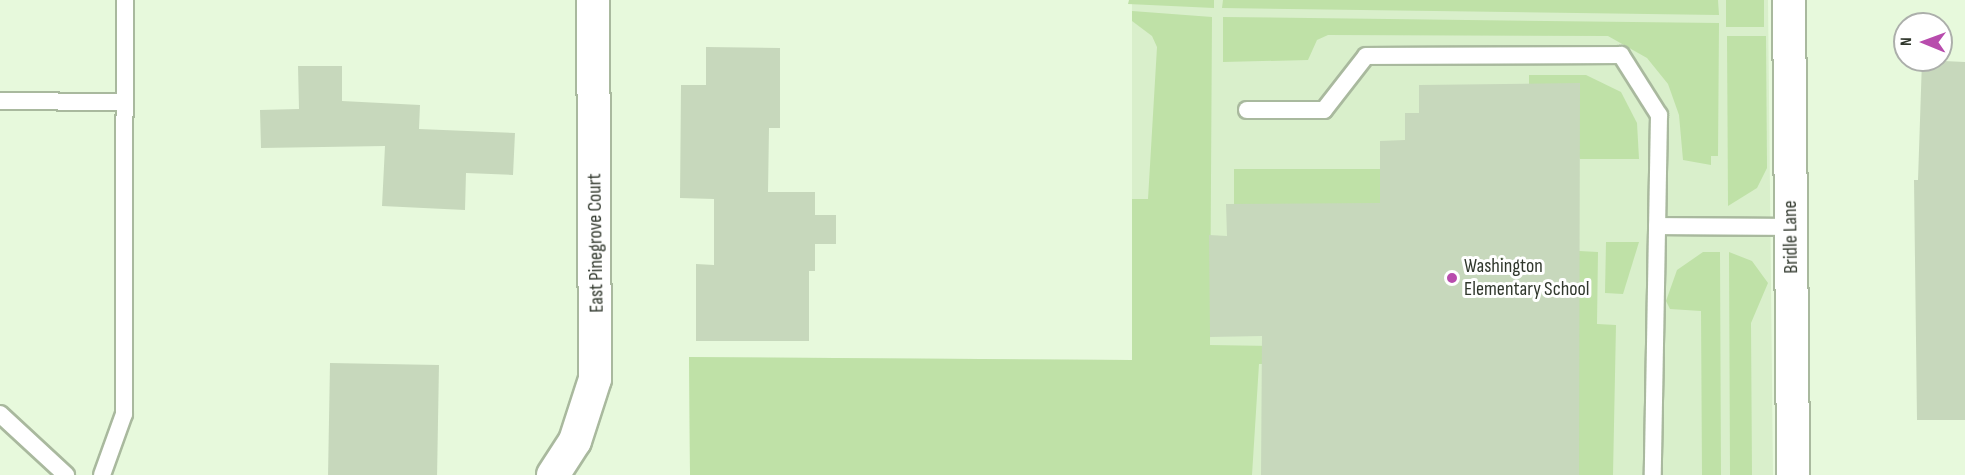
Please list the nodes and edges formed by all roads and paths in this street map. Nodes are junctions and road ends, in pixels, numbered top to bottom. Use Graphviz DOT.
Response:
graph roads {
  1 [pos="125,0"];
  2 [pos="593,0"];
  3 [pos="1789,0"];
  4 [pos="0,101"];
  5 [pos="125,102"];
  6 [pos="1247,110"];
  7 [pos="1657,226"];
  8 [pos="1791,227"];
  9 [pos="0,414"];
  10 [pos="66,475"];
  11 [pos="102,475"];
  12 [pos="553,475"];
  13 [pos="1653,475"];
  14 [pos="1793,475"];
  1 -- 5 [label="lane"];
  2 -- 12 [label="street, East Pinegrove Court"];
  3 -- 8 [label="street, Bridle Lane"];
  4 -- 5 [label="lane"];
  5 -- 11 [label="lane"];
  6 -- 7 [label="lane"];
  7 -- 8 [label="lane"];
  7 -- 13 [label="lane"];
  8 -- 14 [label="street, Bridle Lane"];
  9 -- 10 [label="lane"];
}
